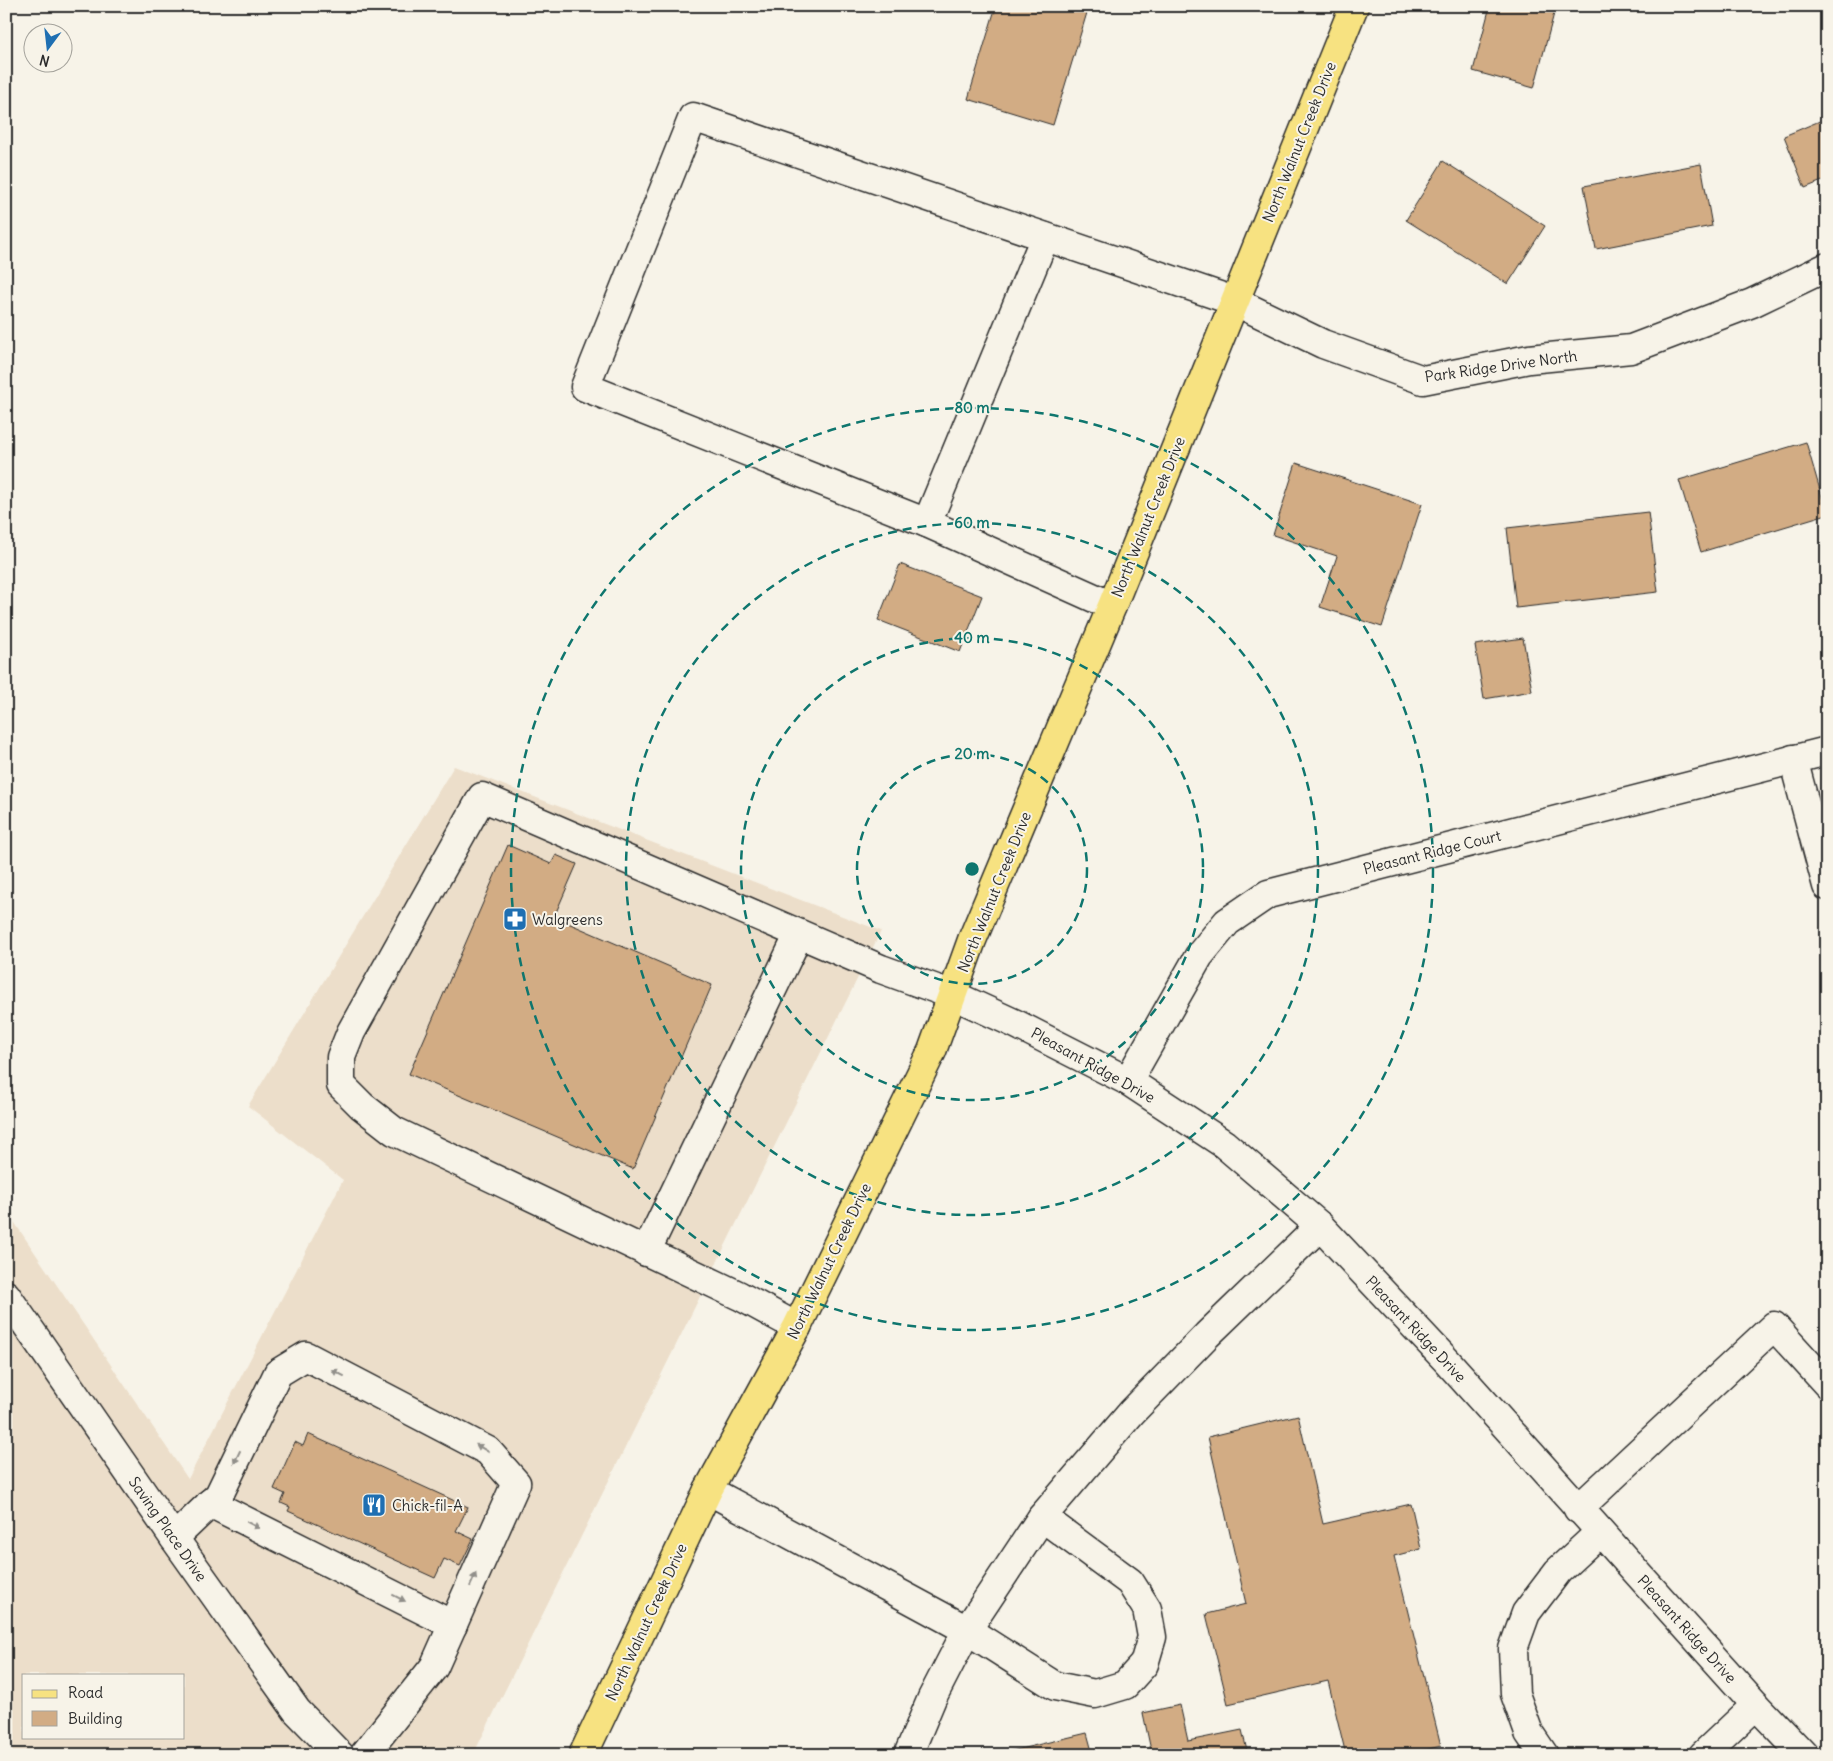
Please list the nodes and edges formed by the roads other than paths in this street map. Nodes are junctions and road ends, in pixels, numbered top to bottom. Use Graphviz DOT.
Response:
graph roads {
  1 [pos="1354,6"];
  2 [pos="1045,237"];
  3 [pos="1827,268"];
  4 [pos="1234,301"];
  5 [pos="927,523"];
  6 [pos="1112,606"];
  7 [pos="1827,751"];
  8 [pos="1793,759"];
  9 [pos="1827,886"];
  10 [pos="799,934"];
  11 [pos="953,995"];
  12 [pos="1128,1081"];
  13 [pos="1320,1226"];
  14 [pos="646,1252"];
  15 [pos="6,1295"];
  16 [pos="797,1327"];
  17 [pos="1827,1384"];
  18 [pos="708,1490"];
  19 [pos="210,1503"];
  20 [pos="1578,1509"];
  21 [pos="1042,1517"];
  22 [pos="1600,1532"];
  23 [pos="174,1538"];
  24 [pos="453,1625"];
  25 [pos="968,1630"];
  26 [pos="1756,1704"];
  27 [pos="331,1751"];
  28 [pos="364,1755"];
  29 [pos="583,1755"];
  30 [pos="908,1755"];
  31 [pos="1544,1755"];
  32 [pos="1703,1755"];
  33 [pos="1804,1755"];
  1 -- 4 [label="main road, North Walnut Creek Drive"];
  2 -- 4 [label="street, Park Ridge Drive North"];
  2 -- 5 [label="street"];
  2 -- 5 [label="street, Park Ridge Drive North"];
  3 -- 4 [label="street, Park Ridge Drive North"];
  4 -- 6 [label="main road, North Walnut Creek Drive"];
  5 -- 6 [label="street"];
  6 -- 11 [label="main road, North Walnut Creek Drive"];
  7 -- 8 [label="street, Pleasant Ridge Court"];
  8 -- 9 [label="street"];
  8 -- 12 [label="street, Pleasant Ridge Court"];
  10 -- 11 [label="street, Pleasant Ridge Drive"];
  10 -- 14 [label="street"];
  10 -- 14 [label="street, Pleasant Ridge Drive"];
  11 -- 12 [label="street, Pleasant Ridge Drive"];
  11 -- 16 [label="main road, North Walnut Creek Drive"];
  12 -- 13 [label="street, Pleasant Ridge Drive"];
  13 -- 20 [label="street, Pleasant Ridge Drive"];
  13 -- 21 [label="street"];
  14 -- 16 [label="street"];
  15 -- 23 [label="street, Saving Place Drive"];
  16 -- 18 [label="main road, North Walnut Creek Drive"];
  17 -- 20 [label="street"];
  18 -- 25 [label="street"];
  18 -- 29 [label="main road, North Walnut Creek Drive"];
  19 -- 23 [label="street"];
  19 -- 24 [label="street, one-way"];
  24 -- 19 [label="street, one-way"];
  20 -- 22 [label="street, Pleasant Ridge Drive"];
  21 -- 25 [label="street"];
  21 -- 25 [label="street"];
  22 -- 26 [label="street, Pleasant Ridge Drive"];
  22 -- 31 [label="street"];
  23 -- 27 [label="street, Saving Place Drive"];
  24 -- 28 [label="street"];
  25 -- 30 [label="street"];
  26 -- 32 [label="street"];
  26 -- 33 [label="street, Pleasant Ridge Drive"];
}
